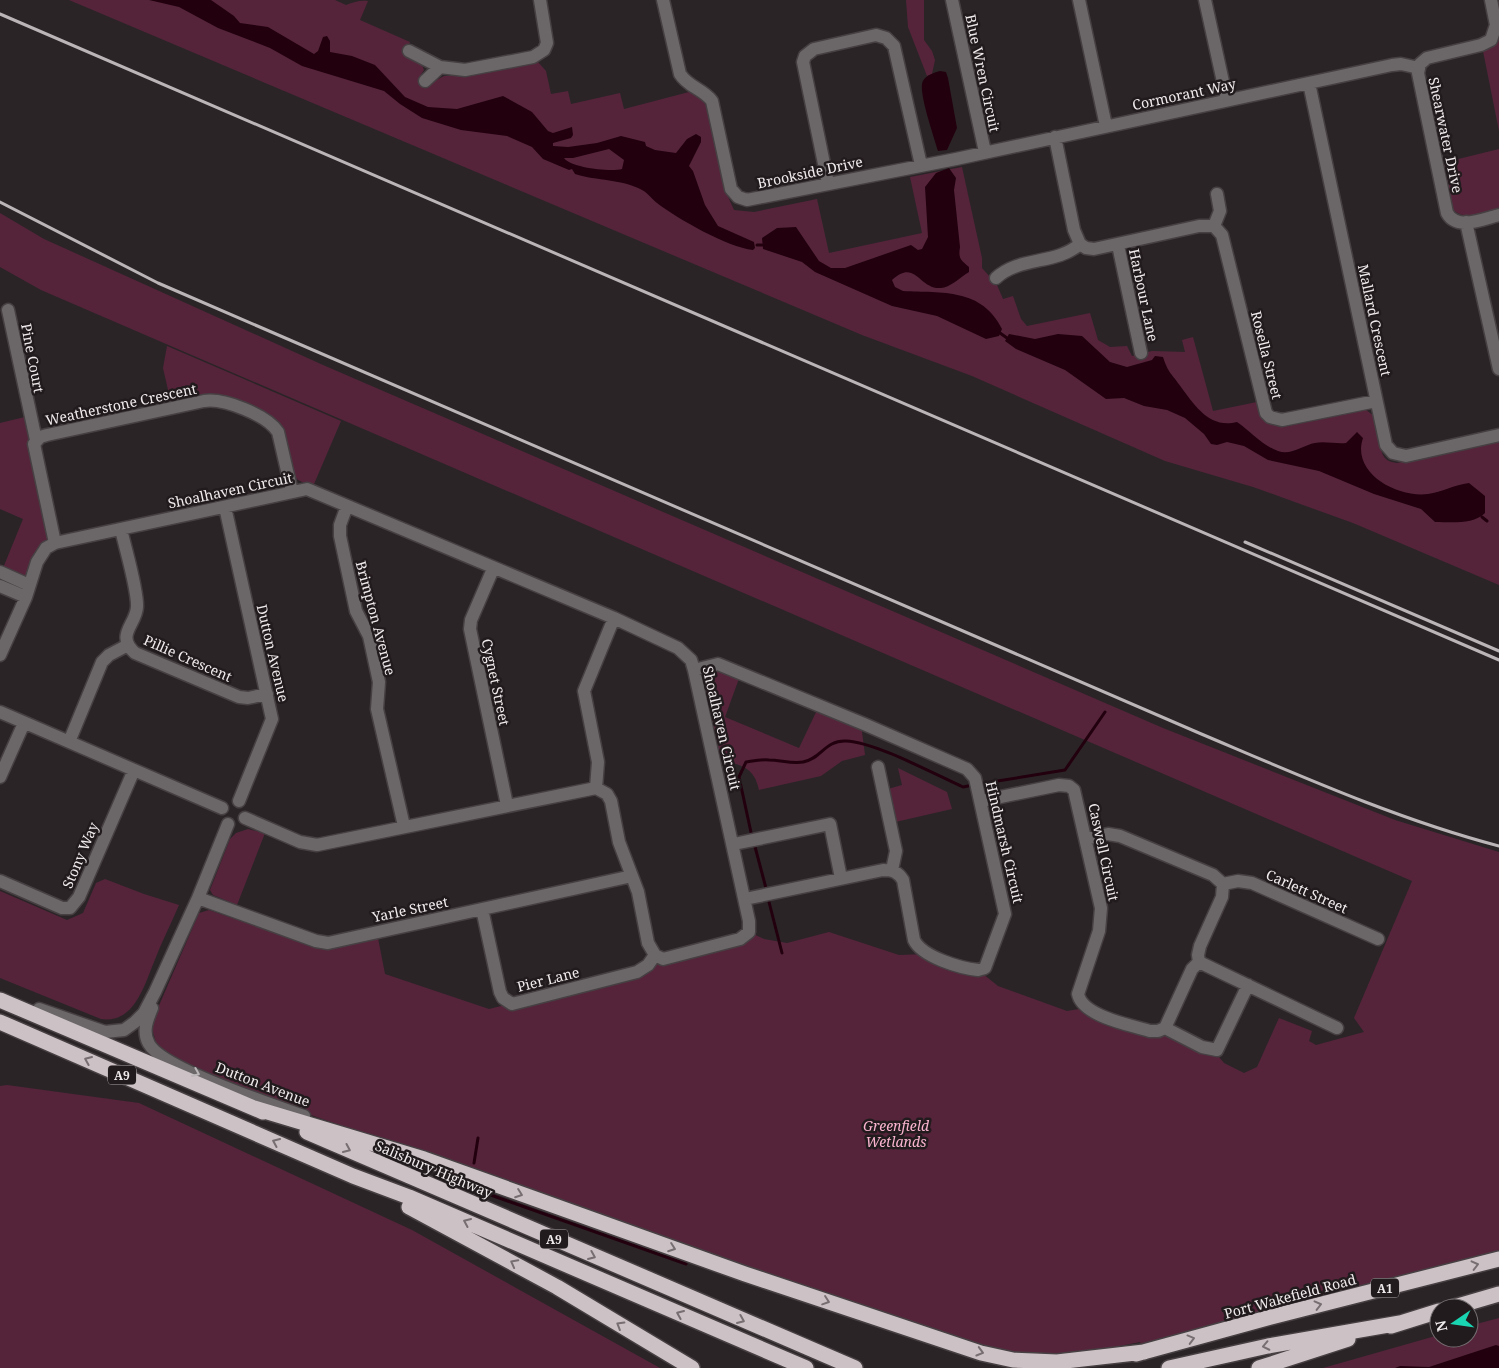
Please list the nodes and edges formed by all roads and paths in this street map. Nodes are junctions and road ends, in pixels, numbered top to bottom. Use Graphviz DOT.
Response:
graph roads {
  1 [pos="540,0"];
  2 [pos="663,0"];
  3 [pos="952,0"];
  4 [pos="1079,0"];
  5 [pos="1205,0"];
  6 [pos="1491,0"];
  7 [pos="409,51"];
  8 [pos="440,67"];
  9 [pos="1419,68"];
  10 [pos="425,81"];
  11 [pos="1309,83"];
  12 [pos="1227,100"];
  13 [pos="1106,126"];
  14 [pos="1055,137"];
  15 [pos="985,152"];
  16 [pos="956,159"];
  17 [pos="926,164"];
  18 [pos="828,183"];
  19 [pos="1217,194"];
  20 [pos="1499,215"];
  21 [pos="1466,222"];
  22 [pos="1214,226"];
  23 [pos="1080,244"];
  24 [pos="1118,245"];
  25 [pos="996,278"];
  26 [pos="8,310"];
  27 [pos="1141,352"];
  28 [pos="1499,369"];
  29 [pos="1376,401"];
  30 [pos="1499,435"];
  31 [pos="36,440"];
  32 [pos="292,492"];
  33 [pos="347,506"];
  34 [pos="225,507"];
  35 [pos="121,529"];
  36 [pos="55,543"];
  37 [pos="493,569"];
  38 [pos="0,572"];
  39 [pos="0,586"];
  40 [pos="28,591"];
  41 [pos="614,618"];
  42 [pos="128,645"];
  43 [pos="0,655"];
  44 [pos="694,670"];
  45 [pos="266,694"];
  46 [pos="0,712"];
  47 [pos="24,722"];
  48 [pos="69,742"];
  49 [pos="878,767"];
  50 [pos="134,770"];
  51 [pos="0,777"];
  52 [pos="596,788"];
  53 [pos="980,796"];
  54 [pos="239,802"];
  55 [pos="506,805"];
  56 [pos="222,808"];
  57 [pos="245,818"];
  58 [pos="228,824"];
  59 [pos="404,826"];
  60 [pos="1086,839"];
  61 [pos="746,841"];
  62 [pos="892,870"];
  63 [pos="632,876"];
  64 [pos="841,878"];
  65 [pos="0,882"];
  66 [pos="1223,884"];
  67 [pos="198,898"];
  68 [pos="745,899"];
  69 [pos="482,909"];
  70 [pos="1378,939"];
  71 [pos="655,955"];
  72 [pos="1199,962"];
  73 [pos="1248,985"];
  74 [pos="156,992"];
  75 [pos="0,996"];
  76 [pos="0,1000"];
  77 [pos="0,1022"];
  78 [pos="1164,1028"];
  79 [pos="1337,1028"];
  80 [pos="254,1108"];
  81 [pos="424,1159"];
  82 [pos="353,1176"];
  83 [pos="1499,1259"];
  84 [pos="1499,1294"];
  85 [pos="1479,1300"];
  86 [pos="1429,1314"];
  87 [pos="1400,1323"];
  88 [pos="1144,1352"];
  89 [pos="692,1368"];
  90 [pos="806,1368"];
  91 [pos="854,1368"];
  92 [pos="1090,1368"];
  93 [pos="1169,1368"];
  94 [pos="1259,1368"];
  1 -- 8 [label="street"];
  2 -- 18 [label="street, Brookside Drive"];
  3 -- 15 [label="street, Blue Wren Circuit"];
  4 -- 13 [label="street"];
  5 -- 12 [label="street"];
  6 -- 9 [label="street, Shearwater Drive"];
  7 -- 8 [label="street"];
  8 -- 10 [label="street"];
  9 -- 11 [label="street, Cormorant Way"];
  9 -- 21 [label="street, Shearwater Drive"];
  11 -- 12 [label="street, Cormorant Way"];
  11 -- 29 [label="street, Mallard Crescent"];
  12 -- 13 [label="street, Cormorant Way"];
  13 -- 14 [label="street, Cormorant Way"];
  14 -- 15 [label="street, Cormorant Way"];
  14 -- 23 [label="street"];
  15 -- 16 [label="street, Cormorant Way"];
  16 -- 17 [label="street, Brookside Drive"];
  17 -- 18 [label="street, Brookside Drive"];
  17 -- 18 [label="street"];
  19 -- 22 [label="street"];
  20 -- 21 [label="street"];
  21 -- 28 [label="street"];
  22 -- 24 [label="street"];
  22 -- 29 [label="street, Rosella Street"];
  23 -- 24 [label="street"];
  23 -- 25 [label="street"];
  24 -- 27 [label="street, Harbour Lane"];
  26 -- 31 [label="street, Pine Court"];
  29 -- 30 [label="street, Mallard Crescent"];
  31 -- 32 [label="street, Weatherstone Crescent"];
  31 -- 36 [label="street, Weatherstone Crescent"];
  32 -- 33 [label="street, Shoalhaven Circuit"];
  32 -- 34 [label="street, Shoalhaven Circuit"];
  33 -- 37 [label="street, Shoalhaven Circuit"];
  33 -- 59 [label="street, Brimpton Avenue"];
  34 -- 35 [label="street, Shoalhaven Circuit"];
  34 -- 45 [label="street, Dutton Avenue"];
  35 -- 36 [label="street, Shoalhaven Circuit"];
  35 -- 42 [label="street, Pillie Crescent"];
  36 -- 40 [label="street"];
  37 -- 41 [label="street, Shoalhaven Circuit"];
  37 -- 55 [label="street, Cygnet Street"];
  38 -- 40 [label="street"];
  39 -- 40 [label="street"];
  40 -- 43 [label="street"];
  41 -- 44 [label="street, Shoalhaven Circuit"];
  41 -- 52 [label="street"];
  42 -- 45 [label="street, Pillie Crescent"];
  42 -- 48 [label="street"];
  44 -- 53 [label="street, Hindmarsh Circuit"];
  44 -- 61 [label="street, Shoalhaven Circuit"];
  45 -- 54 [label="street, Dutton Avenue"];
  46 -- 47 [label="street"];
  47 -- 48 [label="street"];
  47 -- 51 [label="street"];
  48 -- 50 [label="street"];
  49 -- 62 [label="street"];
  50 -- 56 [label="street"];
  50 -- 65 [label="street, Stony Way"];
  52 -- 55 [label="street"];
  52 -- 63 [label="street"];
  53 -- 60 [label="street, Caswell Circuit"];
  53 -- 62 [label="street, Hindmarsh Circuit"];
  54 -- 56 [label="street"];
  54 -- 57 [label="street"];
  55 -- 59 [label="street"];
  56 -- 58 [label="street"];
  57 -- 58 [label="street"];
  57 -- 59 [label="street"];
  58 -- 67 [label="street, Dutton Avenue"];
  60 -- 66 [label="street"];
  60 -- 78 [label="street, Caswell Circuit"];
  61 -- 64 [label="street"];
  61 -- 68 [label="street, Shoalhaven Circuit"];
  62 -- 64 [label="street"];
  63 -- 69 [label="street, Yarle Street"];
  63 -- 71 [label="street"];
  64 -- 68 [label="street"];
  66 -- 70 [label="street, Carlett Street"];
  66 -- 72 [label="street"];
  67 -- 69 [label="street, Yarle Street"];
  67 -- 74 [label="street, Dutton Avenue"];
  68 -- 71 [label="street, Shoalhaven Circuit"];
  69 -- 71 [label="street, Pier Lane"];
  72 -- 73 [label="street"];
  72 -- 78 [label="street"];
  73 -- 78 [label="street"];
  73 -- 79 [label="street"];
  74 -- 75 [label="street, Dutton Avenue"];
  74 -- 81 [label="street, Dutton Avenue, one-way"];
  76 -- 80 [label="highway, Salisbury Highway / A9"];
  82 -- 77 [label="highway, A9, one-way"];
  80 -- 81 [label="highway"];
  80 -- 91 [label="highway, Salisbury Highway / A9, one-way"];
  81 -- 88 [label="highway, one-way"];
  89 -- 82 [label="highway, one-way"];
  90 -- 82 [label="highway, A9, one-way"];
  88 -- 83 [label="highway, Port Wakefield Road / A1, one-way"];
  84 -- 85 [label="highway"];
  86 -- 87 [label="highway"];
  87 -- 93 [label="highway, one-way"];
  87 -- 94 [label="highway"];
  88 -- 92 [label="highway, Port Wakefield Road / A1"];
}
